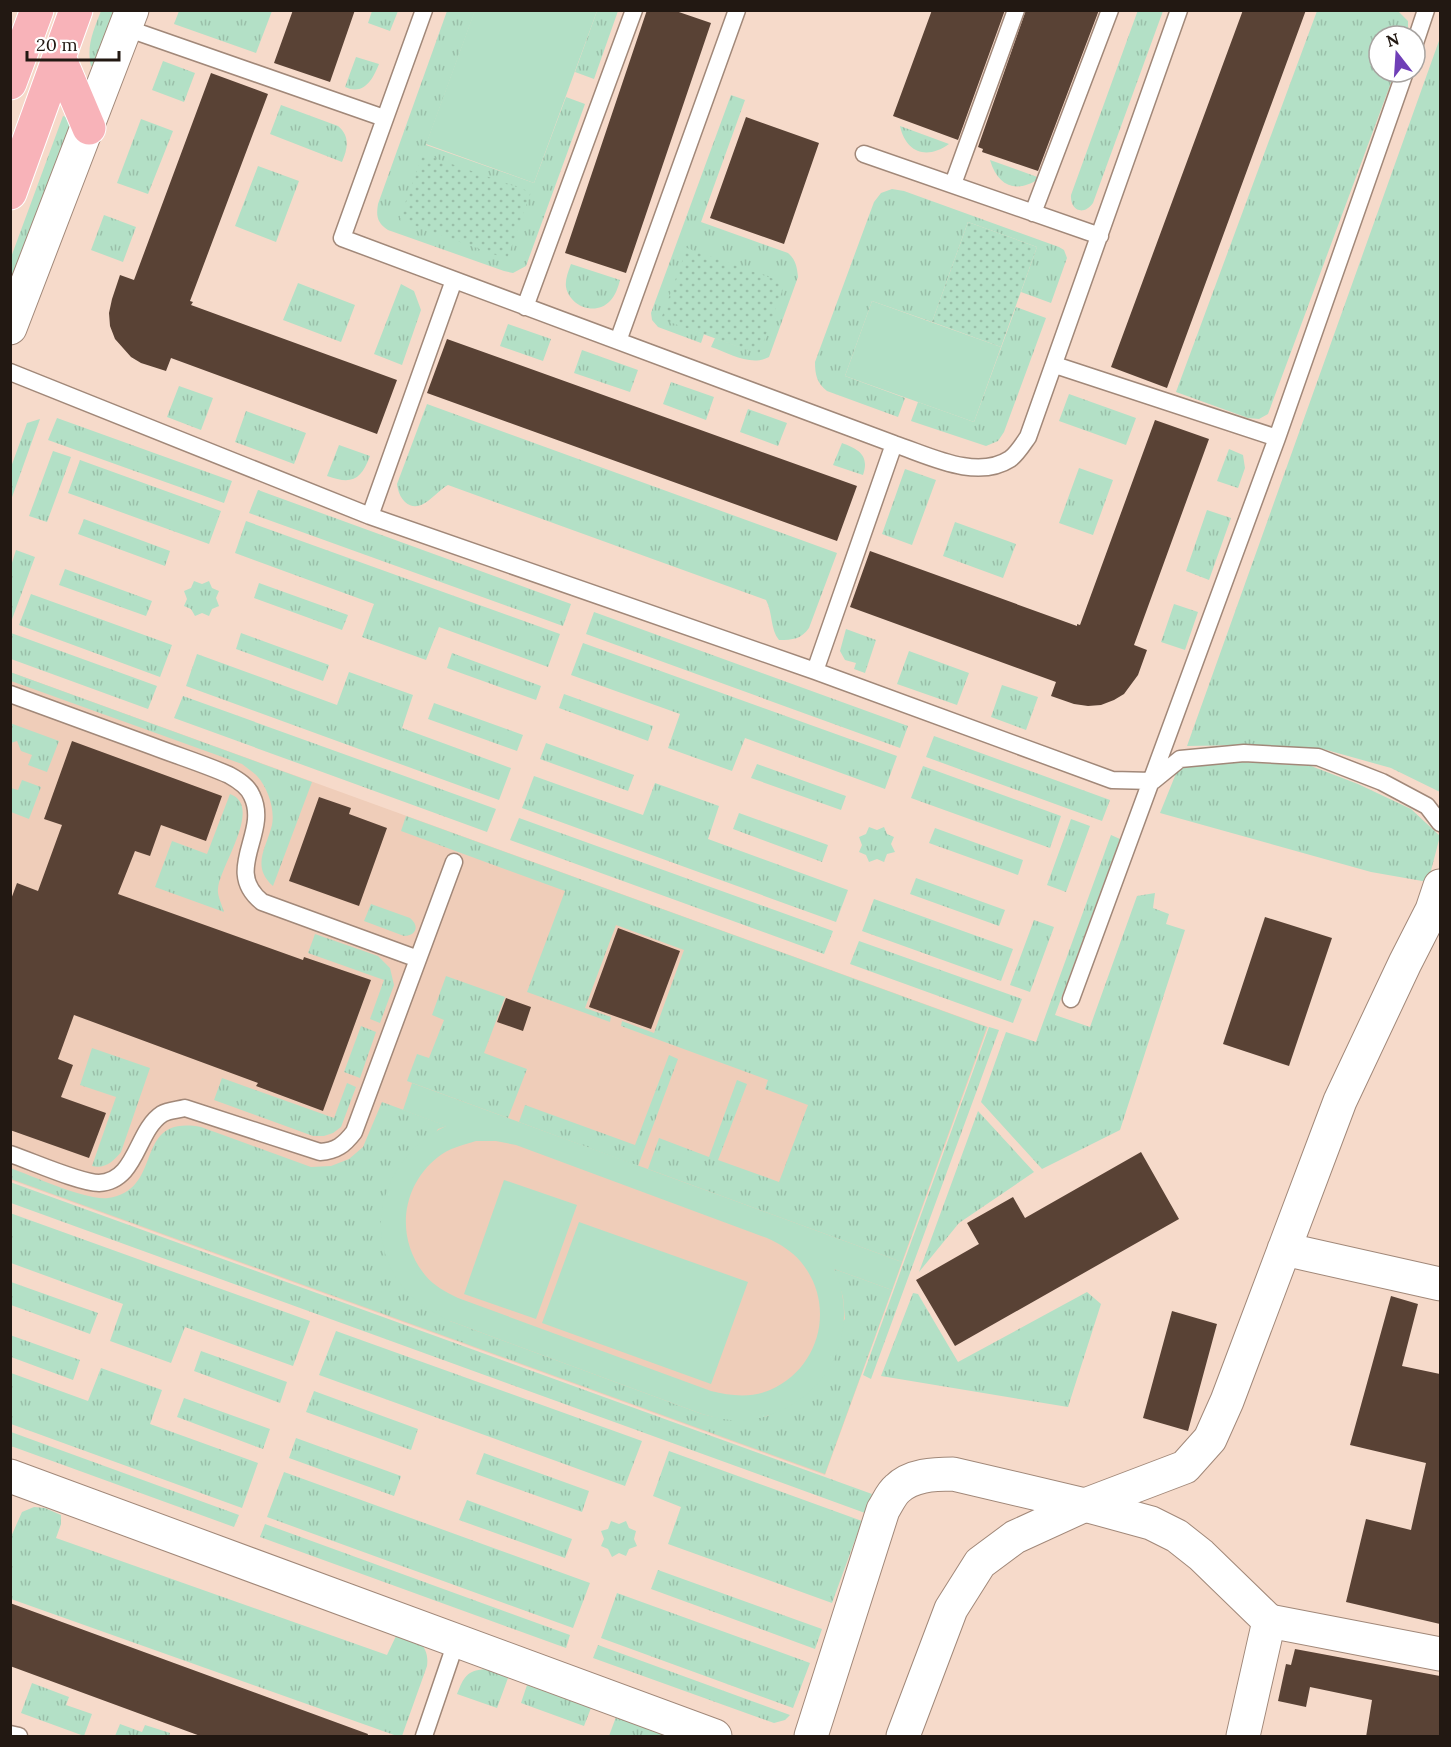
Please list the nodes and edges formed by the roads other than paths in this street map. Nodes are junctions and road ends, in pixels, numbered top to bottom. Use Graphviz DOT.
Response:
graph roads {
  1 [pos="36,10"];
  2 [pos="76,10"];
  3 [pos="424,10"];
  4 [pos="634,10"];
  5 [pos="737,10"];
  6 [pos="1016,10"];
  7 [pos="1110,10"];
  8 [pos="1179,10"];
  9 [pos="129,19"];
  10 [pos="59,57"];
  11 [pos="14,67"];
  12 [pos="1401,84"];
  13 [pos="384,118"];
  14 [pos="89,128"];
  15 [pos="864,154"];
  16 [pos="953,184"];
  17 [pos="10,193"];
  18 [pos="1033,213"];
  19 [pos="1100,236"];
  20 [pos="454,280"];
  21 [pos="525,307"];
  22 [pos="10,328"];
  23 [pos="618,341"];
  24 [pos="1055,365"];
  25 [pos="10,372"];
  26 [pos="1277,438"];
  27 [pos="894,444"];
  28 [pos="370,516"];
  29 [pos="815,671"];
  30 [pos="10,694"];
  31 [pos="1153,781"];
  32 [pos="1440,823"];
  33 [pos="454,862"];
  34 [pos="1440,886"];
  35 [pos="418,959"];
  36 [pos="1071,999"];
  37 [pos="10,1154"];
  38 [pos="1284,1249"];
  39 [pos="1440,1284"];
  40 [pos="10,1476"];
  41 [pos="1085,1505"];
  42 [pos="1269,1621"];
  43 [pos="456,1642"];
  44 [pos="1440,1654"];
  45 [pos="10,1734"];
  46 [pos="19,1737"];
  47 [pos="424,1737"];
  48 [pos="715,1737"];
  49 [pos="811,1737"];
  50 [pos="903,1737"];
  51 [pos="1243,1737"];
  1 -- 11 [label="main road"];
  2 -- 10 [label="main road"];
  3 -- 13 [label="lane"];
  4 -- 21 [label="lane"];
  5 -- 23 [label="lane"];
  6 -- 16 [label="lane"];
  7 -- 18 [label="lane"];
  8 -- 19 [label="lane"];
  9 -- 13 [label="lane"];
  9 -- 14 [label="street"];
  10 -- 14 [label="main road"];
  10 -- 17 [label="main road"];
  12 -- 26 [label="lane"];
  13 -- 20 [label="lane"];
  14 -- 22 [label="street"];
  15 -- 16 [label="lane"];
  16 -- 18 [label="lane"];
  18 -- 19 [label="lane"];
  19 -- 24 [label="lane"];
  20 -- 21 [label="lane"];
  20 -- 28 [label="lane"];
  21 -- 23 [label="lane"];
  23 -- 27 [label="lane"];
  24 -- 26 [label="lane"];
  24 -- 27 [label="lane"];
  25 -- 28 [label="lane"];
  26 -- 31 [label="lane"];
  27 -- 29 [label="lane"];
  28 -- 29 [label="lane"];
  29 -- 31 [label="lane"];
  30 -- 35 [label="lane"];
  31 -- 32 [label="lane"];
  31 -- 36 [label="lane"];
  33 -- 35 [label="lane"];
  34 -- 38 [label="street"];
  35 -- 37 [label="lane"];
  38 -- 39 [label="street"];
  38 -- 41 [label="street"];
  40 -- 43 [label="street"];
  41 -- 42 [label="street"];
  41 -- 49 [label="street"];
  41 -- 50 [label="street"];
  42 -- 44 [label="street"];
  42 -- 51 [label="street"];
  43 -- 47 [label="lane"];
  43 -- 48 [label="street"];
  45 -- 46 [label="lane"];
}
